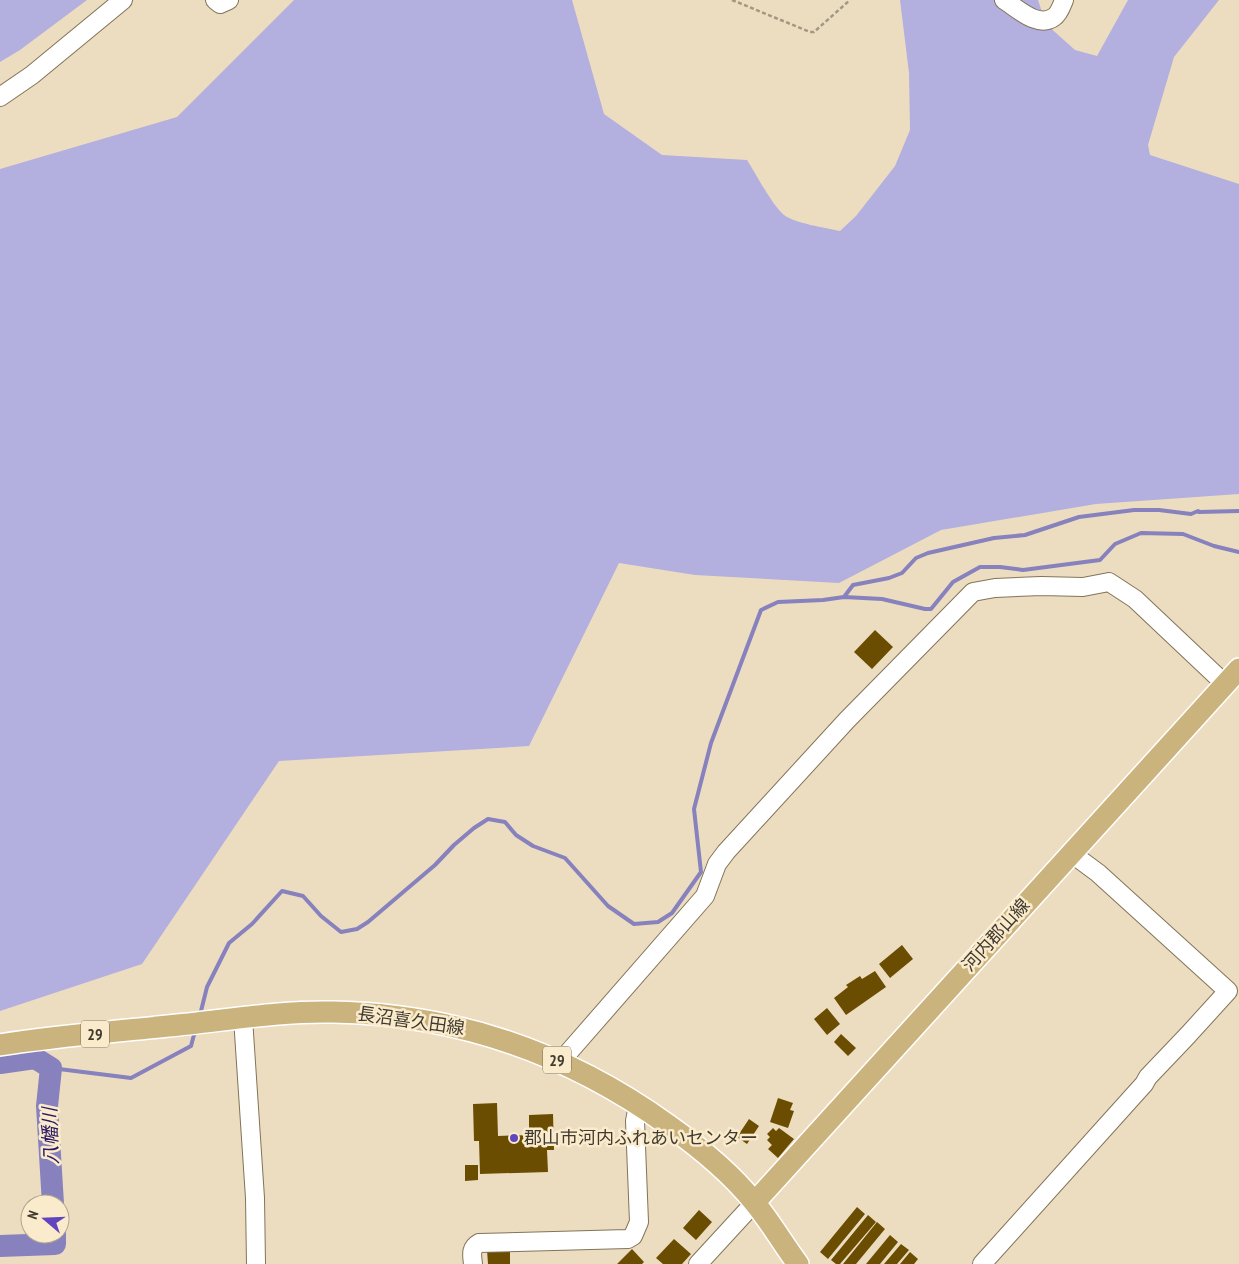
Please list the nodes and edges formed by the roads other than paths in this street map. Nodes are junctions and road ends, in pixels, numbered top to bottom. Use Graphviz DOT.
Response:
graph roads {
  1 [pos="123,0"];
  2 [pos="215,0"];
  3 [pos="229,0"];
  4 [pos="1004,0"];
  5 [pos="1064,0"];
  6 [pos="0,97"];
  7 [pos="1232,676"];
  8 [pos="1071,853"];
  9 [pos="243,1018"];
  10 [pos="0,1045"];
  11 [pos="561,1061"];
  12 [pos="638,1105"];
  13 [pos="755,1202"];
  14 [pos="256,1264"];
  15 [pos="473,1264"];
  16 [pos="698,1264"];
  17 [pos="798,1264"];
  18 [pos="982,1264"];
  1 -- 6 [label="street"];
  2 -- 3 [label="street"];
  4 -- 5 [label="street"];
  7 -- 8 [label="main road, 河内郡山線"];
  7 -- 11 [label="street"];
  8 -- 13 [label="main road, 河内郡山線"];
  8 -- 18 [label="street"];
  9 -- 10 [label="main road, 長沼喜久田線 / 29"];
  9 -- 11 [label="main road, 長沼喜久田線 / 29"];
  9 -- 14 [label="street"];
  11 -- 12 [label="main road, 長沼喜久田線 / 29"];
  12 -- 13 [label="main road, 長沼喜久田線 / 29"];
  12 -- 15 [label="street"];
  13 -- 16 [label="street"];
  13 -- 17 [label="main road, 長沼喜久田線 / 29"];
}
